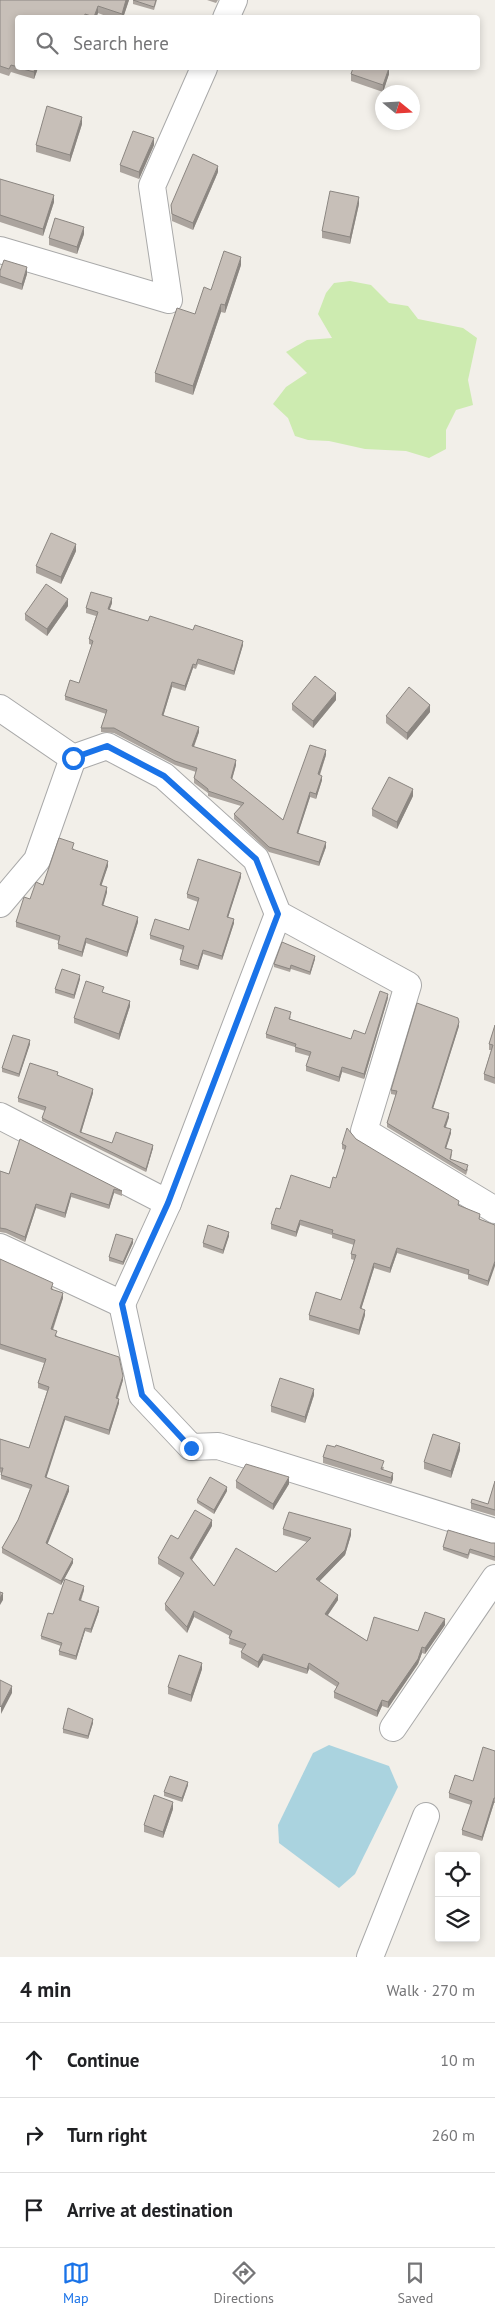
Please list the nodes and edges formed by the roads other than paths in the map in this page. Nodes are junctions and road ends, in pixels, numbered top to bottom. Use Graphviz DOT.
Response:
graph roads {
  1 [pos="234,0"];
  2 [pos="227,15"];
  3 [pos="203,70"];
  4 [pos="0,250"];
  5 [pos="0,708"];
  6 [pos="73,758"];
  7 [pos="0,904"];
  8 [pos="278,914"];
  9 [pos="0,1116"];
  10 [pos="168,1203"];
  11 [pos="495,1210"];
  12 [pos="0,1247"];
  13 [pos="122,1304"];
  14 [pos="495,1532"];
  15 [pos="495,1578"];
  16 [pos="393,1728"];
  17 [pos="426,1816"];
  18 [pos="370,1957"];
  1 -- 2 [label="street"];
  3 -- 4 [label="street"];
  5 -- 6 [label="street"];
  6 -- 7 [label="street"];
  6 -- 8 [label="street"];
  8 -- 10 [label="street"];
  8 -- 11 [label="street"];
  9 -- 10 [label="street"];
  10 -- 13 [label="street"];
  12 -- 13 [label="street"];
  13 -- 14 [label="street"];
  15 -- 16 [label="street"];
  17 -- 18 [label="street"];
}
